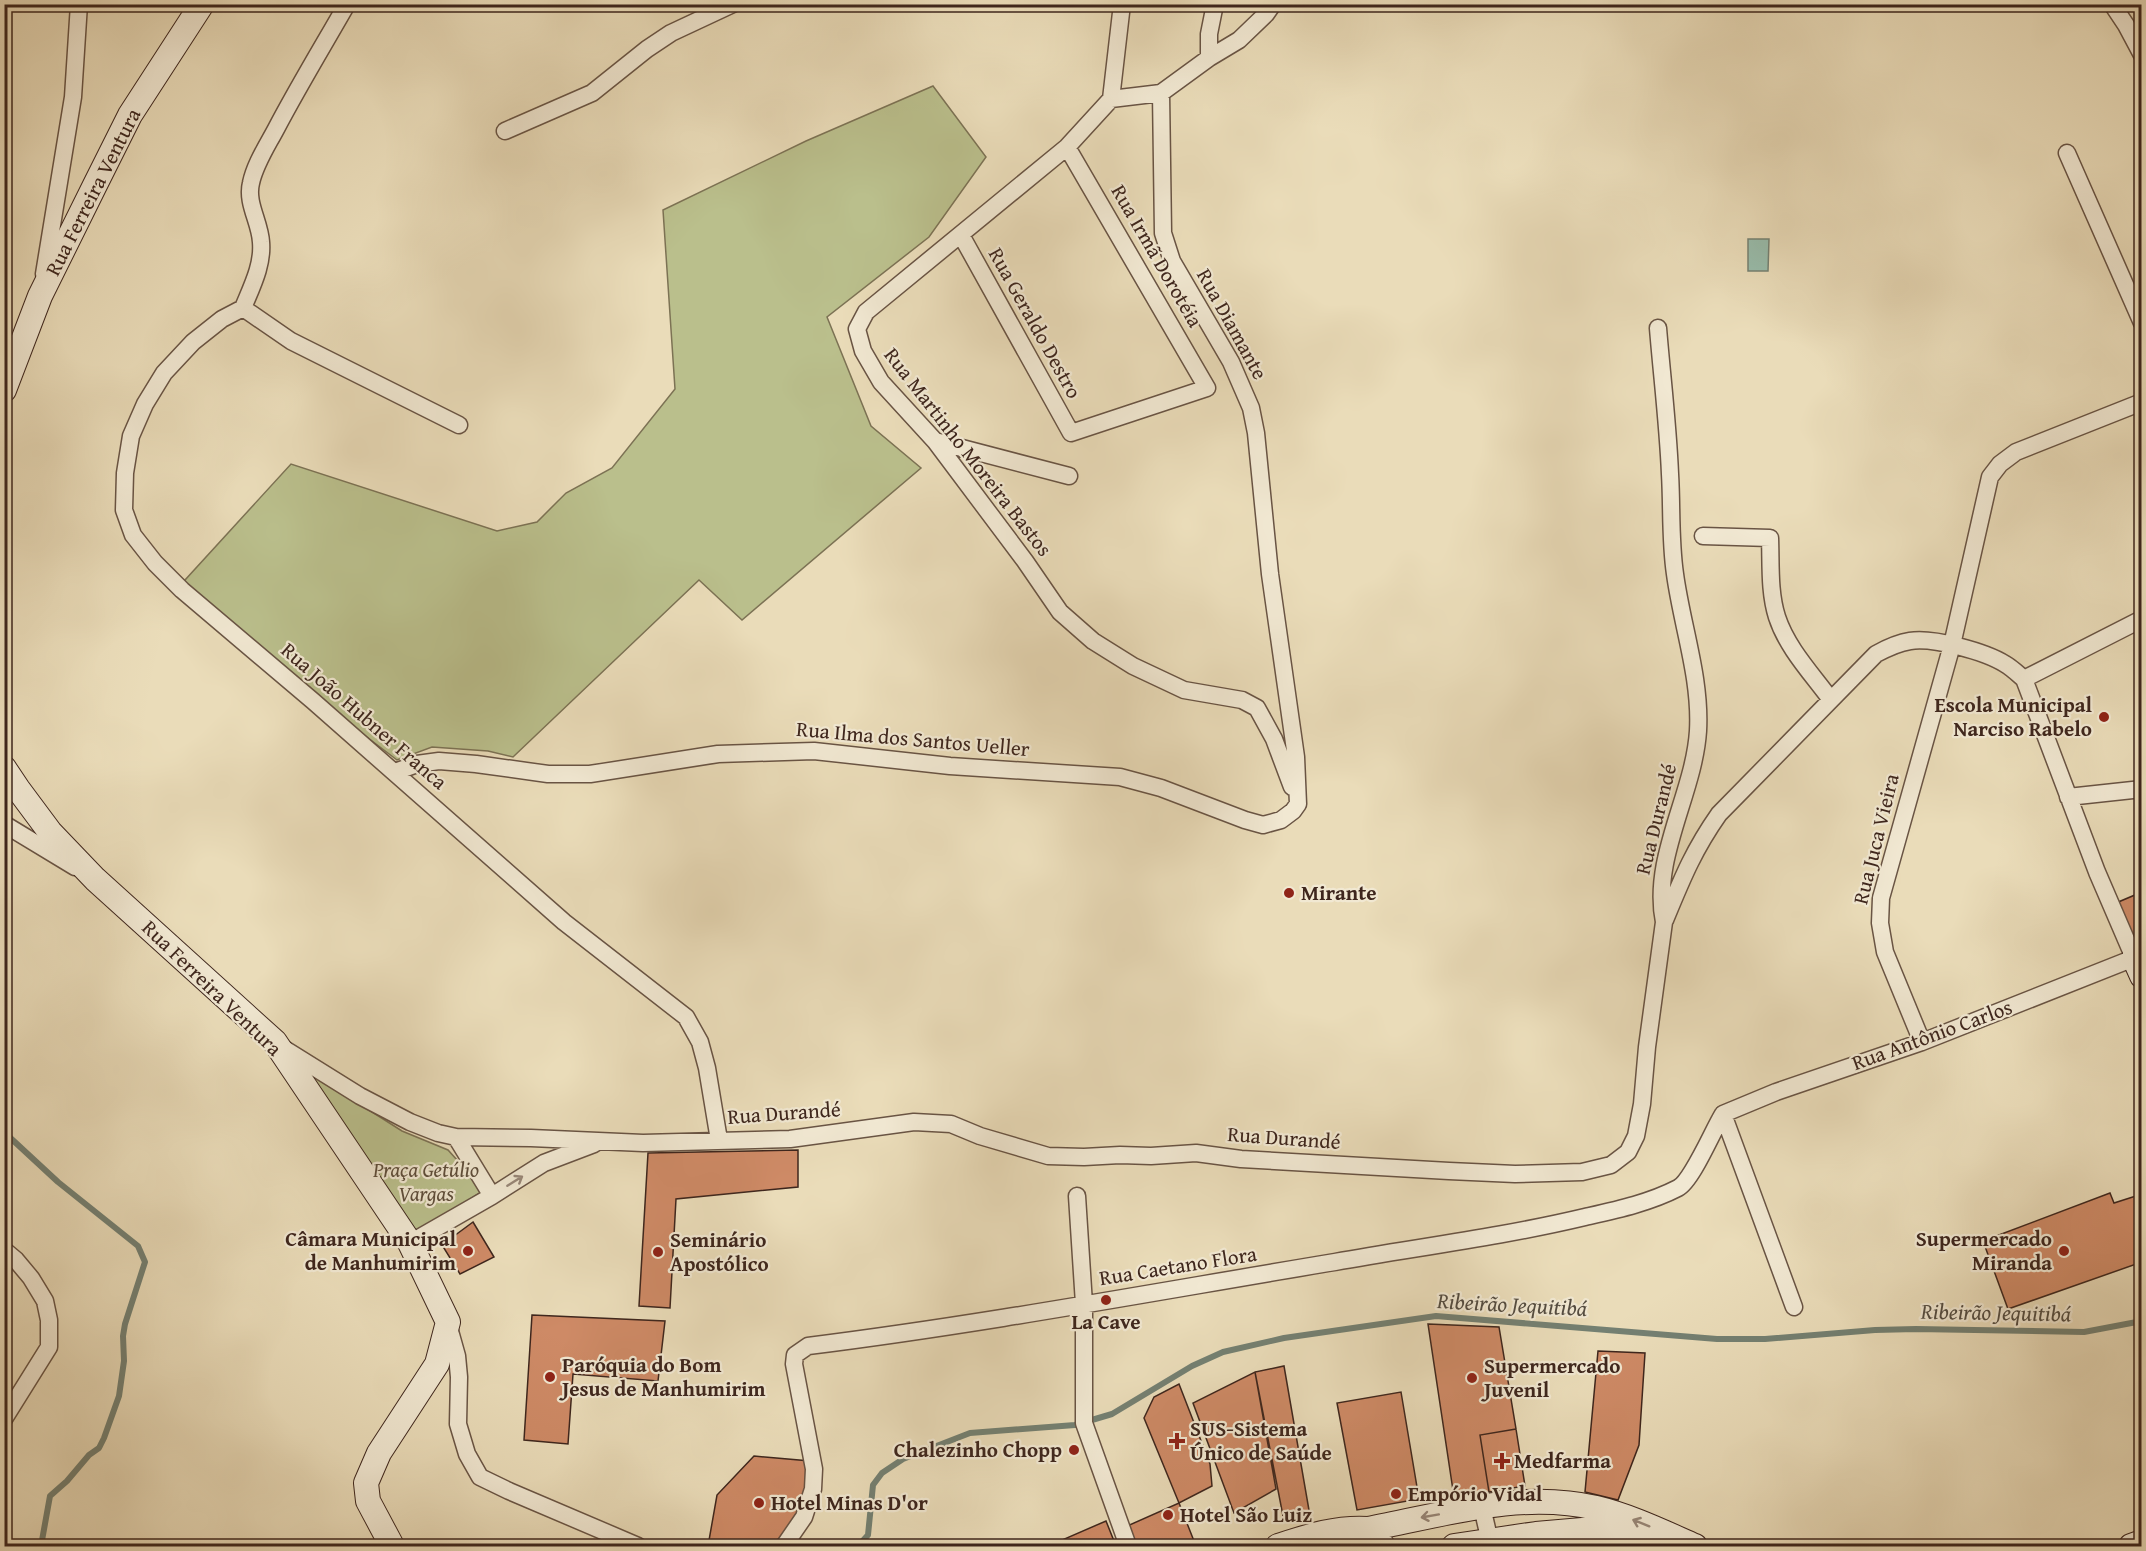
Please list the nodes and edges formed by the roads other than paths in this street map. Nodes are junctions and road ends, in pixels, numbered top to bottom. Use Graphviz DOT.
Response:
graph roads {
  1 [pos="79,4"];
  2 [pos="202,4"];
  3 [pos="347,4"];
  4 [pos="733,4"];
  5 [pos="1122,4"];
  6 [pos="1215,4"];
  7 [pos="1273,4"];
  8 [pos="2112,4"];
  9 [pos="2142,55"];
  10 [pos="1209,58"];
  11 [pos="1161,93"];
  12 [pos="1111,99"];
  13 [pos="505,131"];
  14 [pos="1067,147"];
  15 [pos="2067,153"];
  16 [pos="961,235"];
  17 [pos="40,296"];
  18 [pos="243,308"];
  19 [pos="2142,323"];
  20 [pos="1658,328"];
  21 [pos="4,390"];
  22 [pos="2142,402"];
  23 [pos="459,425"];
  24 [pos="1071,433"];
  25 [pos="935,441"];
  26 [pos="1069,477"];
  27 [pos="1703,536"];
  28 [pos="2142,619"];
  29 [pos="1952,645"];
  30 [pos="2024,679"];
  31 [pos="1831,700"];
  32 [pos="4,768"];
  33 [pos="395,772"];
  34 [pos="2142,789"];
  35 [pos="2068,797"];
  36 [pos="1298,804"];
  37 [pos="4,824"];
  38 [pos="95,879"];
  39 [pos="1665,922"];
  40 [pos="2139,963"];
  41 [pos="274,1042"];
  42 [pos="1922,1042"];
  43 [pos="1723,1114"];
  44 [pos="456,1137"];
  45 [pos="718,1140"];
  46 [pos="598,1142"];
  47 [pos="492,1196"];
  48 [pos="1077,1197"];
  49 [pos="410,1243"];
  50 [pos="4,1250"];
  51 [pos="1084,1304"];
  52 [pos="1794,1307"];
  53 [pos="448,1322"];
  54 [pos="4,1419"];
  55 [pos="1581,1505"];
  56 [pos="1482,1507"];
  57 [pos="1580,1530"];
  58 [pos="1367,1534"];
  59 [pos="2142,1542"];
  60 [pos="1490,1544"];
  61 [pos="392,1546"];
  62 [pos="638,1546"];
  63 [pos="784,1546"];
  64 [pos="1128,1546"];
  65 [pos="1278,1546"];
  66 [pos="1455,1546"];
  67 [pos="1651,1546"];
  68 [pos="1695,1546"];
  69 [pos="2131,1546"];
  1 -- 17 [label="street"];
  2 -- 17 [label="street, Rua Ferreira Ventura"];
  3 -- 18 [label="street"];
  4 -- 13 [label="street"];
  5 -- 12 [label="street"];
  6 -- 10 [label="street"];
  7 -- 10 [label="street"];
  8 -- 9 [label="street"];
  10 -- 11 [label="street"];
  11 -- 12 [label="street"];
  11 -- 36 [label="street, Rua Diamante"];
  12 -- 14 [label="street, Rua Martinho Moreira Bastos"];
  14 -- 16 [label="street, Rua Martinho Moreira Bastos"];
  14 -- 24 [label="street, Rua Irmã Dorotéia"];
  15 -- 19 [label="street"];
  16 -- 24 [label="street, Rua Geraldo Destro"];
  16 -- 25 [label="street, Rua Martinho Moreira Bastos"];
  17 -- 21 [label="street, Rua Ferreira Ventura"];
  18 -- 23 [label="street"];
  18 -- 33 [label="street, Rua João Hubner Franca"];
  20 -- 39 [label="street, Rua Durandé"];
  22 -- 29 [label="street, Rua Juca Vieira"];
  25 -- 26 [label="street"];
  25 -- 36 [label="street, Rua Martinho Moreira Bastos"];
  27 -- 31 [label="street"];
  28 -- 30 [label="street"];
  29 -- 30 [label="street"];
  29 -- 31 [label="street"];
  29 -- 42 [label="street, Rua Juca Vieira"];
  30 -- 35 [label="street"];
  31 -- 39 [label="street"];
  32 -- 38 [label="street, Rua Ferreira Ventura"];
  33 -- 36 [label="street, Rua Ilma dos Santos Ueller"];
  33 -- 45 [label="street, Rua João Hubner Franca"];
  34 -- 35 [label="street"];
  35 -- 40 [label="street"];
  37 -- 38 [label="street"];
  38 -- 41 [label="street, Rua Ferreira Ventura"];
  39 -- 45 [label="street, Rua Durandé"];
  40 -- 42 [label="street, Rua Antônio Carlos"];
  41 -- 44 [label="street, Rua Durandé"];
  41 -- 49 [label="street, Rua Ferreira Ventura"];
  42 -- 43 [label="street, Rua Antônio Carlos"];
  43 -- 51 [label="street, Rua Caetano Flora"];
  43 -- 52 [label="street"];
  44 -- 46 [label="street, Rua Durandé"];
  44 -- 47 [label="street"];
  45 -- 46 [label="street, Rua Durandé"];
  47 -- 46 [label="street, one-way"];
  47 -- 49 [label="street"];
  48 -- 51 [label="street"];
  49 -- 53 [label="street, Rua Ferreira Ventura"];
  50 -- 54 [label="street"];
  51 -- 63 [label="street, Rua Caetano Flora"];
  51 -- 64 [label="street"];
  53 -- 61 [label="street"];
  53 -- 62 [label="street"];
  55 -- 56 [label="street"];
  55 -- 57 [label="street"];
  68 -- 55 [label="street, one-way"];
  56 -- 58 [label="street, one-way"];
  56 -- 60 [label="street"];
  57 -- 60 [label="street"];
  57 -- 67 [label="street"];
  58 -- 65 [label="street"];
  59 -- 69 [label="street"];
  60 -- 66 [label="street"];
}
